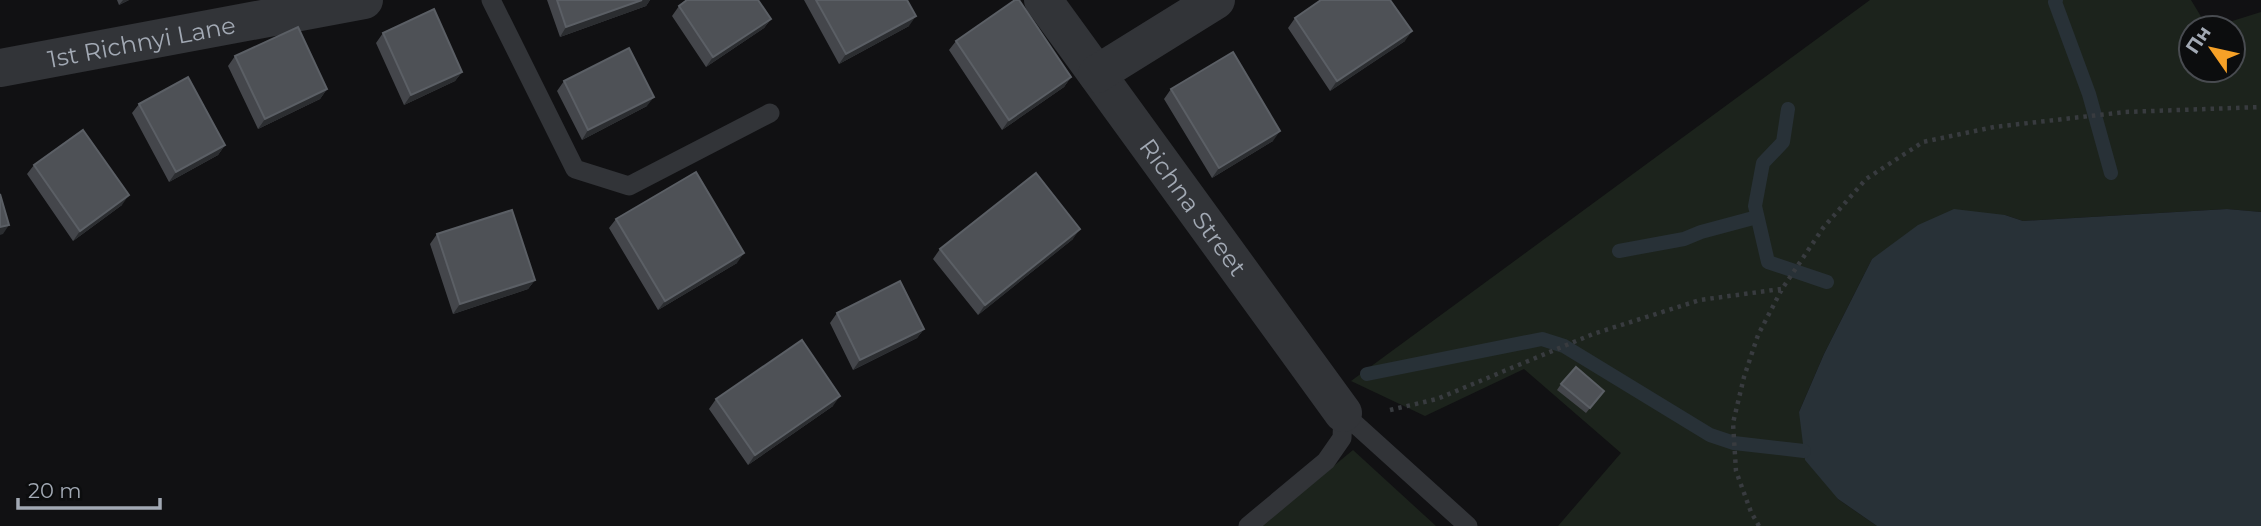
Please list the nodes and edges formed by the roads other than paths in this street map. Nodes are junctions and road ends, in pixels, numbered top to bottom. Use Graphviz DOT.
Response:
graph roads {
  1 [pos="365,0"];
  2 [pos="491,0"];
  3 [pos="1043,0"];
  4 [pos="1216,0"];
  5 [pos="0,68"];
  6 [pos="1097,74"];
  7 [pos="770,113"];
  8 [pos="1347,416"];
  9 [pos="1248,526"];
  10 [pos="1468,526"];
  1 -- 5 [label="street, 1st Richnyi Lane"];
  2 -- 7 [label="lane"];
  3 -- 6 [label="street, Richna Street"];
  4 -- 6 [label="street"];
  6 -- 8 [label="street, Richna Street"];
  8 -- 9 [label="lane"];
  8 -- 10 [label="lane"];
}
